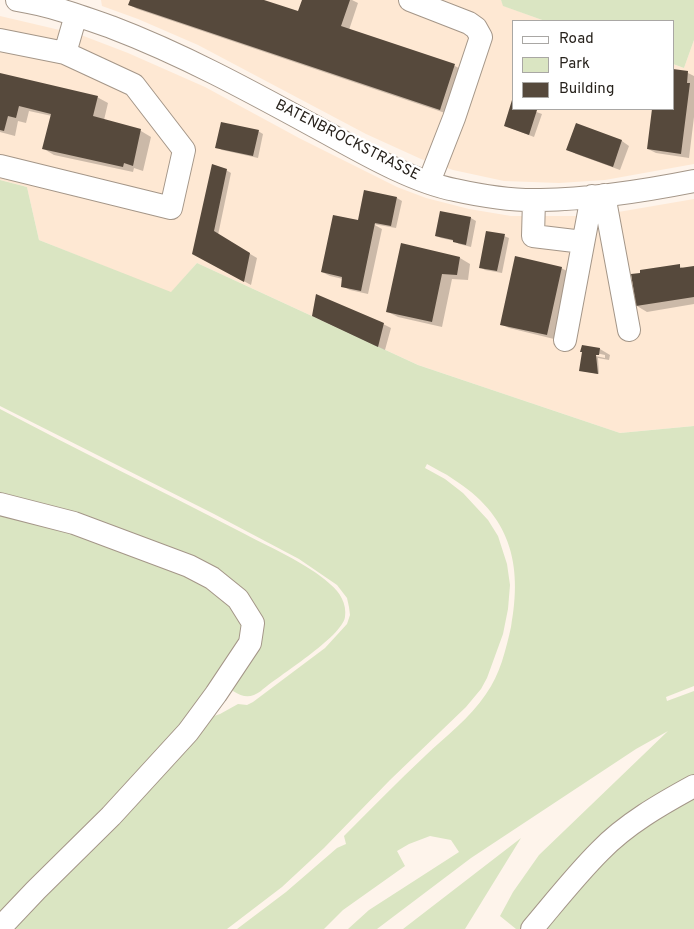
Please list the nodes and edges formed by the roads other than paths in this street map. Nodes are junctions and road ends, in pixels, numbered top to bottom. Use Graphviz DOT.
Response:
graph roads {
  1 [pos="16,0"];
  2 [pos="410,0"];
  3 [pos="76,15"];
  4 [pos="0,40"];
  5 [pos="65,53"];
  6 [pos="0,166"];
  7 [pos="694,181"];
  8 [pos="429,182"];
  9 [pos="598,195"];
  10 [pos="534,200"];
  11 [pos="583,242"];
  12 [pos="629,330"];
  13 [pos="565,340"];
  14 [pos="0,504"];
  15 [pos="694,786"];
  16 [pos="0,928"];
  17 [pos="532,929"];
  1 -- 3 [label="street, BATENBROCKSTRASSE"];
  2 -- 8 [label="street"];
  3 -- 5 [label="street"];
  3 -- 8 [label="street, BATENBROCKSTRASSE"];
  4 -- 5 [label="street"];
  5 -- 6 [label="street"];
  7 -- 9 [label="street, BATENBROCKSTRASSE"];
  8 -- 10 [label="street, BATENBROCKSTRASSE"];
  9 -- 10 [label="street, BATENBROCKSTRASSE"];
  9 -- 11 [label="street"];
  9 -- 12 [label="street"];
  10 -- 11 [label="street"];
  11 -- 13 [label="street"];
  14 -- 16 [label="street"];
  15 -- 17 [label="street"];
}
